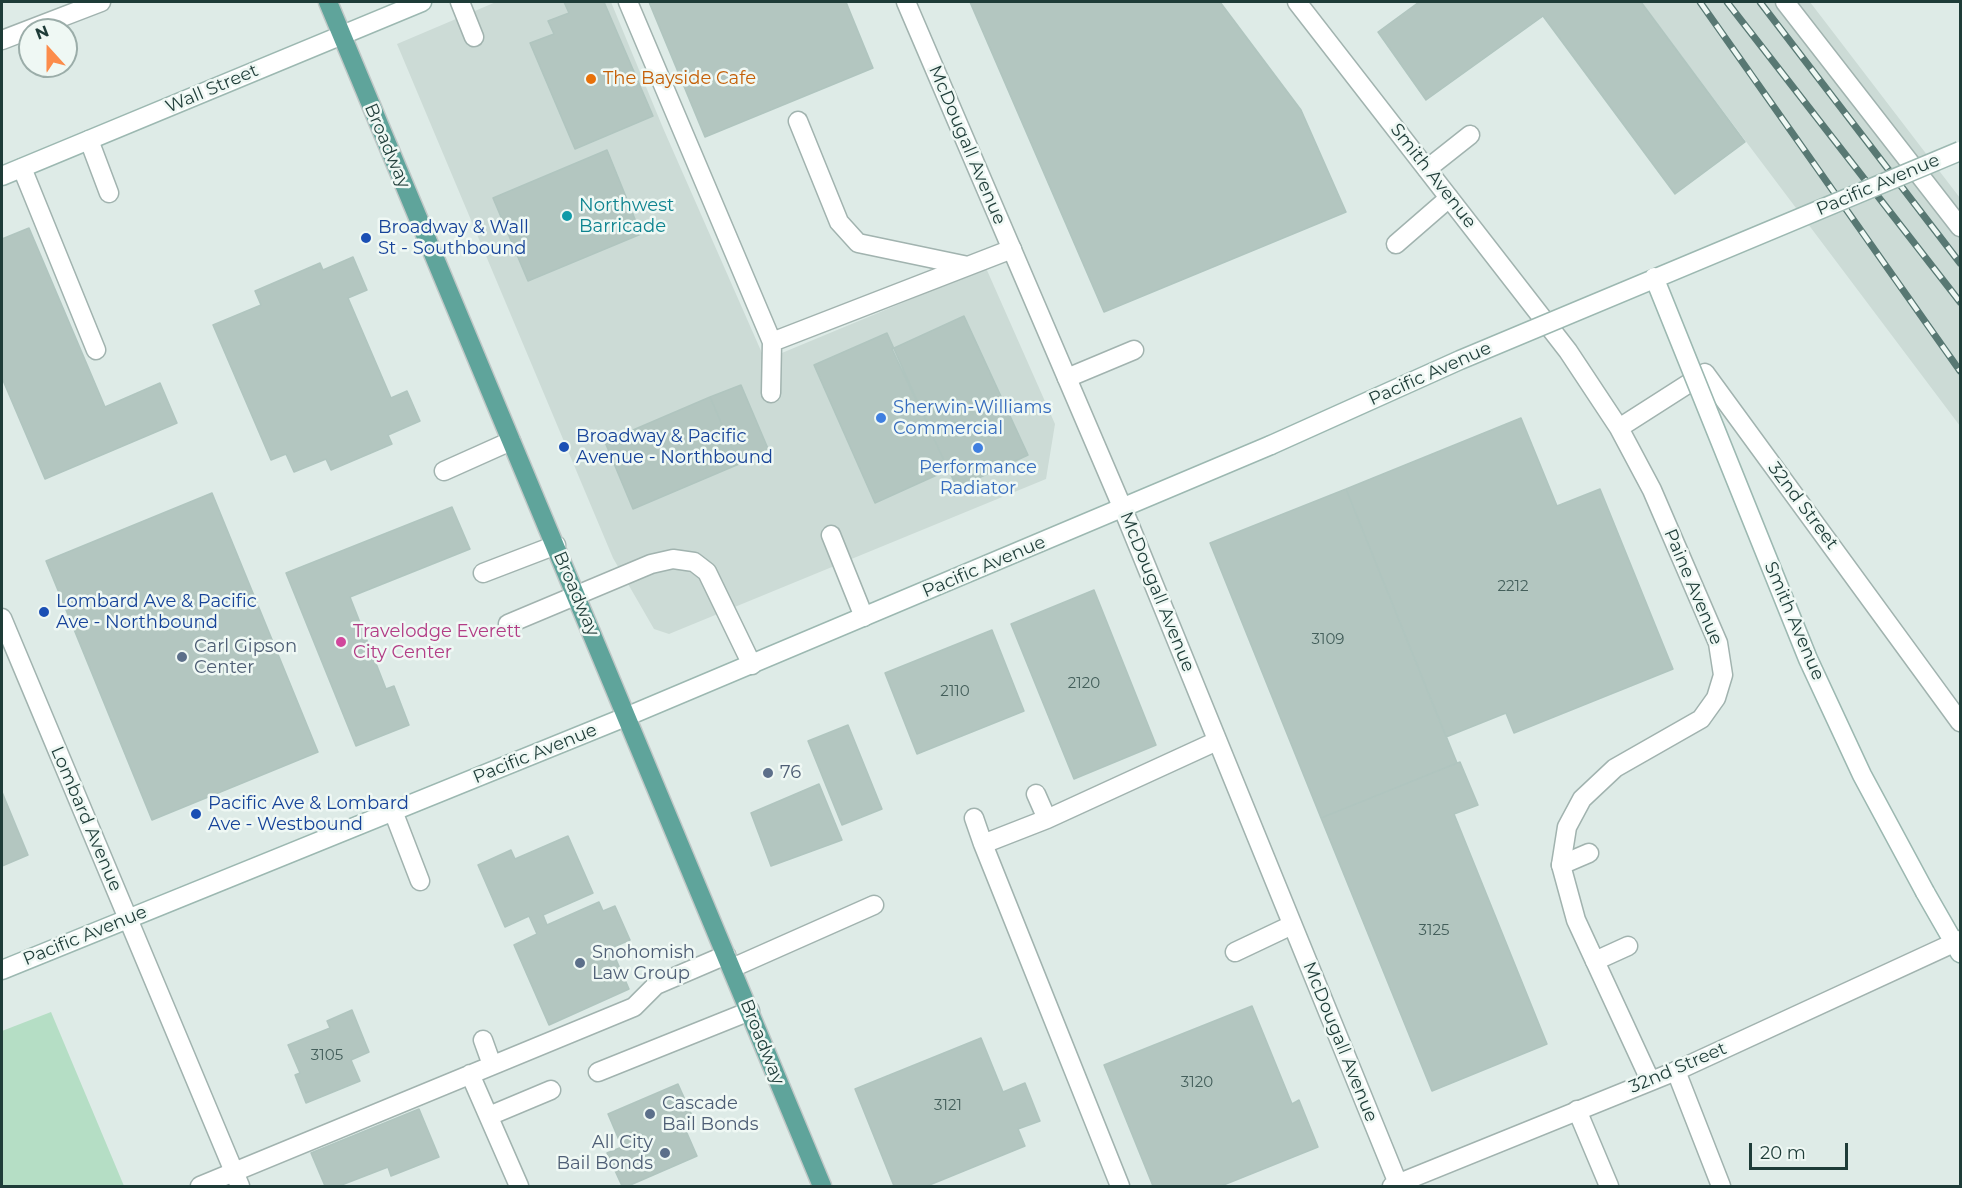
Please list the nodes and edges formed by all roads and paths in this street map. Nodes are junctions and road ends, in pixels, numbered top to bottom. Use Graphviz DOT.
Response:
graph roads {
  1 [pos="101,2"];
  2 [pos="328,2"];
  3 [pos="422,2"];
  4 [pos="460,2"];
  5 [pos="628,2"];
  6 [pos="906,2"];
  7 [pos="1297,2"];
  8 [pos="1785,2"];
  9 [pos="342,35"];
  10 [pos="474,37"];
  11 [pos="2,40"];
  12 [pos="798,122"];
  13 [pos="1470,135"];
  14 [pos="89,140"];
  15 [pos="1960,150"];
  16 [pos="22,168"];
  17 [pos="1427,170"];
  18 [pos="2,176"];
  19 [pos="109,193"];
  20 [pos="1449,198"];
  21 [pos="1960,226"];
  22 [pos="1396,244"];
  23 [pos="1012,249"];
  24 [pos="968,266"];
  25 [pos="1654,278"];
  26 [pos="772,342"];
  27 [pos="96,350"];
  28 [pos="1134,350"];
  29 [pos="1568,351"];
  30 [pos="1067,378"];
  31 [pos="771,393"];
  32 [pos="1619,428"];
  33 [pos="511,441"];
  34 [pos="444,471"];
  35 [pos="1123,509"];
  36 [pos="831,535"];
  37 [pos="556,546"];
  38 [pos="483,573"];
  39 [pos="576,596"];
  40 [pos="2,618"];
  41 [pos="864,618"];
  42 [pos="508,624"];
  43 [pos="752,665"];
  44 [pos="628,716"];
  45 [pos="1960,722"];
  46 [pos="1217,741"];
  47 [pos="1036,794"];
  48 [pos="393,812"];
  49 [pos="974,818"];
  50 [pos="1047,819"];
  51 [pos="983,844"];
  52 [pos="1589,853"];
  53 [pos="1561,865"];
  54 [pos="420,881"];
  55 [pos="874,905"];
  56 [pos="128,918"];
  57 [pos="1292,925"];
  58 [pos="1958,945"];
  59 [pos="1628,946"];
  60 [pos="1235,952"];
  61 [pos="1595,961"];
  62 [pos="729,962"];
  63 [pos="2,970"];
  64 [pos="750,1011"];
  65 [pos="483,1040"];
  66 [pos="492,1065"];
  67 [pos="1676,1071"];
  68 [pos="598,1072"];
  69 [pos="470,1074"];
  70 [pos="1650,1080"];
  71 [pos="551,1090"];
  72 [pos="1576,1110"];
  73 [pos="489,1116"];
  74 [pos="237,1179"];
  75 [pos="200,1186"];
  76 [pos="519,1186"];
  77 [pos="822,1186"];
  78 [pos="1120,1186"];
  79 [pos="1396,1186"];
  80 [pos="1609,1186"];
  81 [pos="1721,1186"];
  1 -- 11 [label="street"];
  2 -- 9 [label="main road, Broadway"];
  3 -- 9 [label="street, Wall Street"];
  4 -- 10 [label="street"];
  5 -- 26 [label="street"];
  6 -- 23 [label="street, McDougall Avenue"];
  7 -- 17 [label="street, Smith Avenue"];
  8 -- 21 [label="street"];
  9 -- 14 [label="street, Wall Street"];
  9 -- 33 [label="main road, Broadway"];
  12 -- 24 [label="street"];
  13 -- 17 [label="street"];
  14 -- 16 [label="street, Wall Street"];
  14 -- 19 [label="street"];
  15 -- 25 [label="street, Pacific Avenue, bridge"];
  16 -- 18 [label="street, Wall Street"];
  16 -- 27 [label="street"];
  17 -- 20 [label="street, Smith Avenue"];
  20 -- 22 [label="street"];
  20 -- 29 [label="street, Smith Avenue"];
  23 -- 24 [label="street"];
  23 -- 30 [label="street, McDougall Avenue"];
  24 -- 26 [label="street"];
  25 -- 35 [label="street, Pacific Avenue, bridge"];
  25 -- 58 [label="street, Smith Avenue, bridge"];
  26 -- 31 [label="street"];
  28 -- 30 [label="street"];
  29 -- 32 [label="street, Paine Avenue"];
  30 -- 35 [label="street, McDougall Avenue"];
  32 -- 45 [label="street, 32nd Street"];
  32 -- 53 [label="street, Paine Avenue"];
  33 -- 34 [label="street"];
  33 -- 37 [label="main road, Broadway"];
  35 -- 41 [label="street, Pacific Avenue"];
  35 -- 46 [label="street, McDougall Avenue"];
  36 -- 41 [label="street"];
  37 -- 38 [label="street"];
  37 -- 39 [label="main road, Broadway"];
  39 -- 42 [label="street"];
  39 -- 43 [label="street"];
  39 -- 44 [label="main road, Broadway"];
  40 -- 56 [label="street, Lombard Avenue"];
  41 -- 43 [label="street, Pacific Avenue"];
  43 -- 44 [label="street, Pacific Avenue"];
  44 -- 48 [label="street, Pacific Avenue"];
  44 -- 62 [label="main road, Broadway"];
  46 -- 50 [label="street"];
  46 -- 57 [label="street, McDougall Avenue"];
  47 -- 50 [label="street"];
  48 -- 54 [label="street"];
  48 -- 56 [label="street, Pacific Avenue"];
  49 -- 51 [label="street"];
  50 -- 51 [label="street"];
  51 -- 78 [label="street"];
  52 -- 53 [label="street"];
  53 -- 61 [label="street, Paine Avenue"];
  55 -- 62 [label="street"];
  56 -- 63 [label="street, Pacific Avenue"];
  56 -- 74 [label="street, Lombard Avenue"];
  57 -- 60 [label="street"];
  57 -- 79 [label="street, McDougall Avenue"];
  58 -- 67 [label="street, 32nd Street"];
  59 -- 61 [label="street"];
  61 -- 70 [label="street, Paine Avenue"];
  62 -- 64 [label="main road, Broadway"];
  62 -- 66 [label="street"];
  64 -- 68 [label="street"];
  64 -- 77 [label="main road, Broadway"];
  65 -- 66 [label="street"];
  66 -- 69 [label="street"];
  67 -- 70 [label="street, 32nd Street"];
  67 -- 81 [label="street"];
  69 -- 73 [label="street"];
  69 -- 74 [label="street"];
  70 -- 72 [label="street, 32nd Street"];
  71 -- 73 [label="street"];
  72 -- 79 [label="street, 32nd Street"];
  72 -- 80 [label="street"];
  73 -- 76 [label="street"];
  74 -- 75 [label="street"];
}
